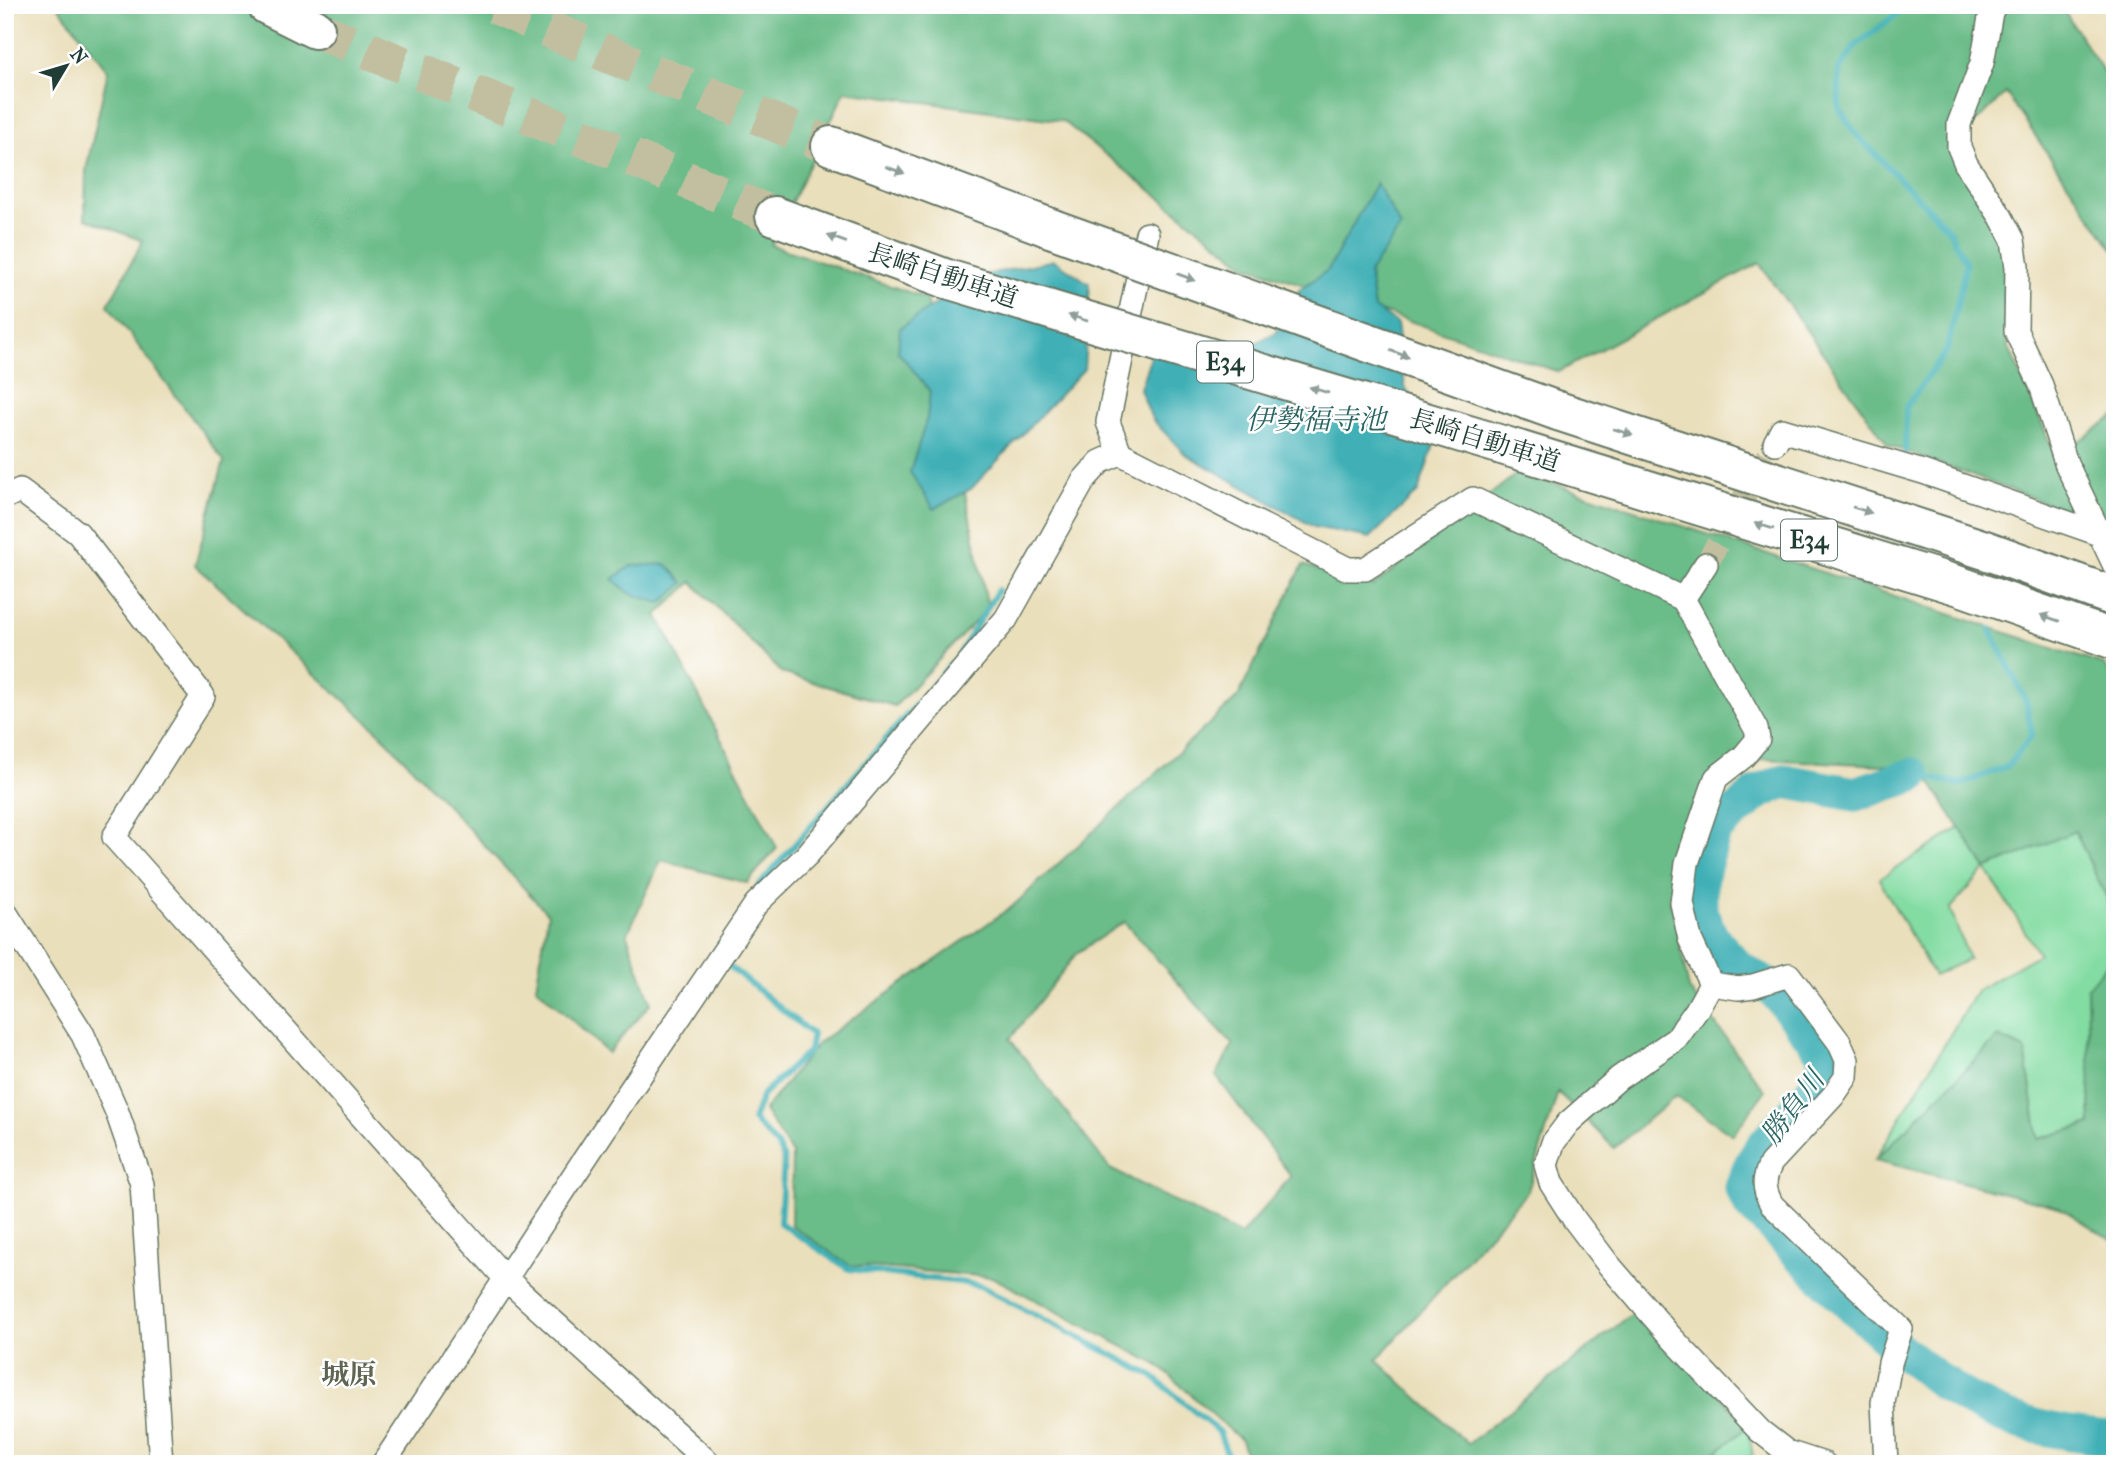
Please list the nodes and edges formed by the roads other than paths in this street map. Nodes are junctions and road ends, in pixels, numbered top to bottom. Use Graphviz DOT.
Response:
graph roads {
  1 [pos="267,5"];
  2 [pos="1995,5"];
  3 [pos="314,29"];
  4 [pos="831,145"];
  5 [pos="775,216"];
  6 [pos="1147,234"];
  7 [pos="1774,443"];
  8 [pos="1120,453"];
  9 [pos="5,497"];
  10 [pos="2107,537"];
  11 [pos="1706,564"];
  12 [pos="2115,566"];
  13 [pos="2115,597"];
  14 [pos="1683,599"];
  15 [pos="2115,640"];
  16 [pos="5,912"];
  17 [pos="1711,984"];
  18 [pos="505,1278"];
  19 [pos="161,1464"];
  20 [pos="383,1464"];
  21 [pos="710,1464"];
  22 [pos="1824,1464"];
  23 [pos="1886,1464"];
  1 -- 3 [label="highway"];
  2 -- 10 [label="street"];
  4 -- 13 [label="highway, 長崎自動車道 / E34, one-way, bridge"];
  15 -- 5 [label="highway, 長崎自動車道 / E34, one-way, bridge"];
  6 -- 8 [label="street"];
  7 -- 10 [label="street"];
  8 -- 14 [label="street"];
  8 -- 18 [label="street"];
  9 -- 18 [label="street"];
  10 -- 12 [label="street"];
  11 -- 14 [label="street"];
  14 -- 17 [label="street"];
  16 -- 19 [label="street"];
  17 -- 22 [label="street"];
  17 -- 23 [label="street"];
  18 -- 20 [label="street"];
  18 -- 21 [label="street"];
}
